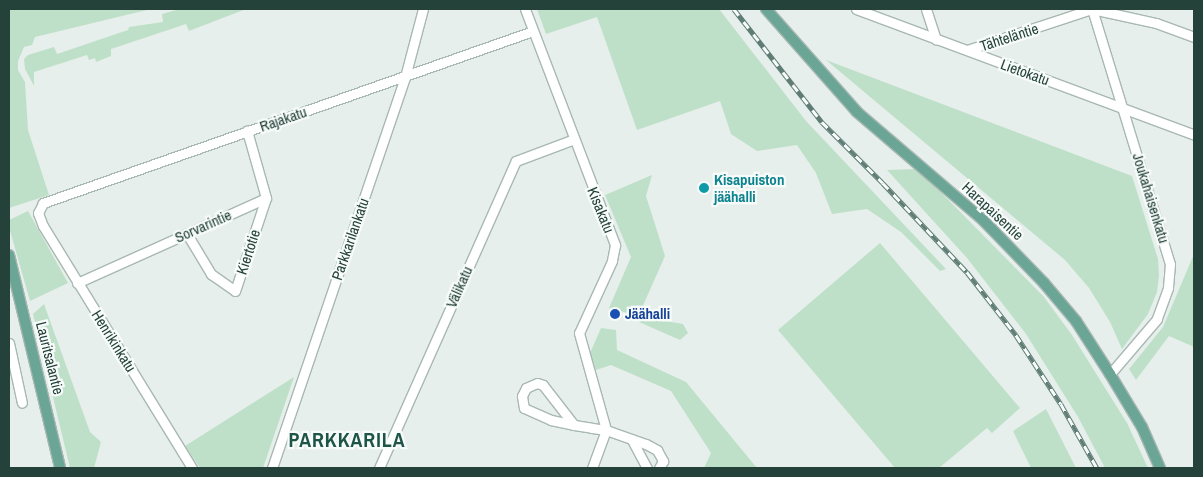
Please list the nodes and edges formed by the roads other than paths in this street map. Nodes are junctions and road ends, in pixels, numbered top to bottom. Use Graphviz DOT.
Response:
graph roads {
  1 [pos="423,9"];
  2 [pos="525,9"];
  3 [pos="856,9"];
  4 [pos="926,9"];
  5 [pos="1092,9"];
  6 [pos="769,10"];
  7 [pos="533,31"];
  8 [pos="1194,37"];
  9 [pos="936,39"];
  10 [pos="968,50"];
  11 [pos="405,77"];
  12 [pos="1124,109"];
  13 [pos="247,131"];
  14 [pos="1194,135"];
  15 [pos="572,140"];
  16 [pos="266,198"];
  17 [pos="38,213"];
  18 [pos="187,234"];
  19 [pos="9,255"];
  20 [pos="77,283"];
  21 [pos="9,343"];
  22 [pos="1110,374"];
  23 [pos="22,403"];
  24 [pos="574,425"];
  25 [pos="606,430"];
  26 [pos="632,440"];
  27 [pos="60,468"];
  28 [pos="192,468"];
  29 [pos="272,468"];
  30 [pos="379,468"];
  31 [pos="592,468"];
  32 [pos="647,468"];
  33 [pos="659,468"];
  34 [pos="1160,468"];
  1 -- 11 [label="street, Parkkarilankatu"];
  2 -- 7 [label="street, Kisakatu"];
  3 -- 9 [label="street, Lietokatu"];
  4 -- 9 [label="street"];
  5 -- 8 [label="street"];
  5 -- 10 [label="street, Tähteläntie"];
  5 -- 12 [label="street, Joukahaisenkatu"];
  6 -- 22 [label="main road, Harapaisentie"];
  7 -- 11 [label="street, Rajakatu"];
  7 -- 15 [label="street, Kisakatu"];
  9 -- 10 [label="street, Lietokatu"];
  10 -- 12 [label="street, Lietokatu"];
  11 -- 13 [label="street, Rajakatu"];
  11 -- 29 [label="street, Parkkarilankatu"];
  12 -- 14 [label="street, Lietokatu"];
  12 -- 22 [label="street, Joukahaisenkatu"];
  13 -- 16 [label="street"];
  13 -- 17 [label="street, Rajakatu"];
  15 -- 25 [label="street, Kisakatu"];
  15 -- 30 [label="street, Välikatu"];
  16 -- 18 [label="street, Sorvarintie"];
  16 -- 18 [label="street, Kiertotie"];
  17 -- 20 [label="street, Henrikinkatu"];
  18 -- 20 [label="street, Sorvarintie"];
  19 -- 27 [label="main road, Lauritsalantie"];
  20 -- 28 [label="street, Henrikinkatu"];
  21 -- 23 [label="street"];
  22 -- 34 [label="main road, Harapaisentie"];
  24 -- 24 [label="street"];
  24 -- 25 [label="street"];
  25 -- 26 [label="street"];
  25 -- 31 [label="street"];
  26 -- 32 [label="street"];
  26 -- 33 [label="street"];
}
